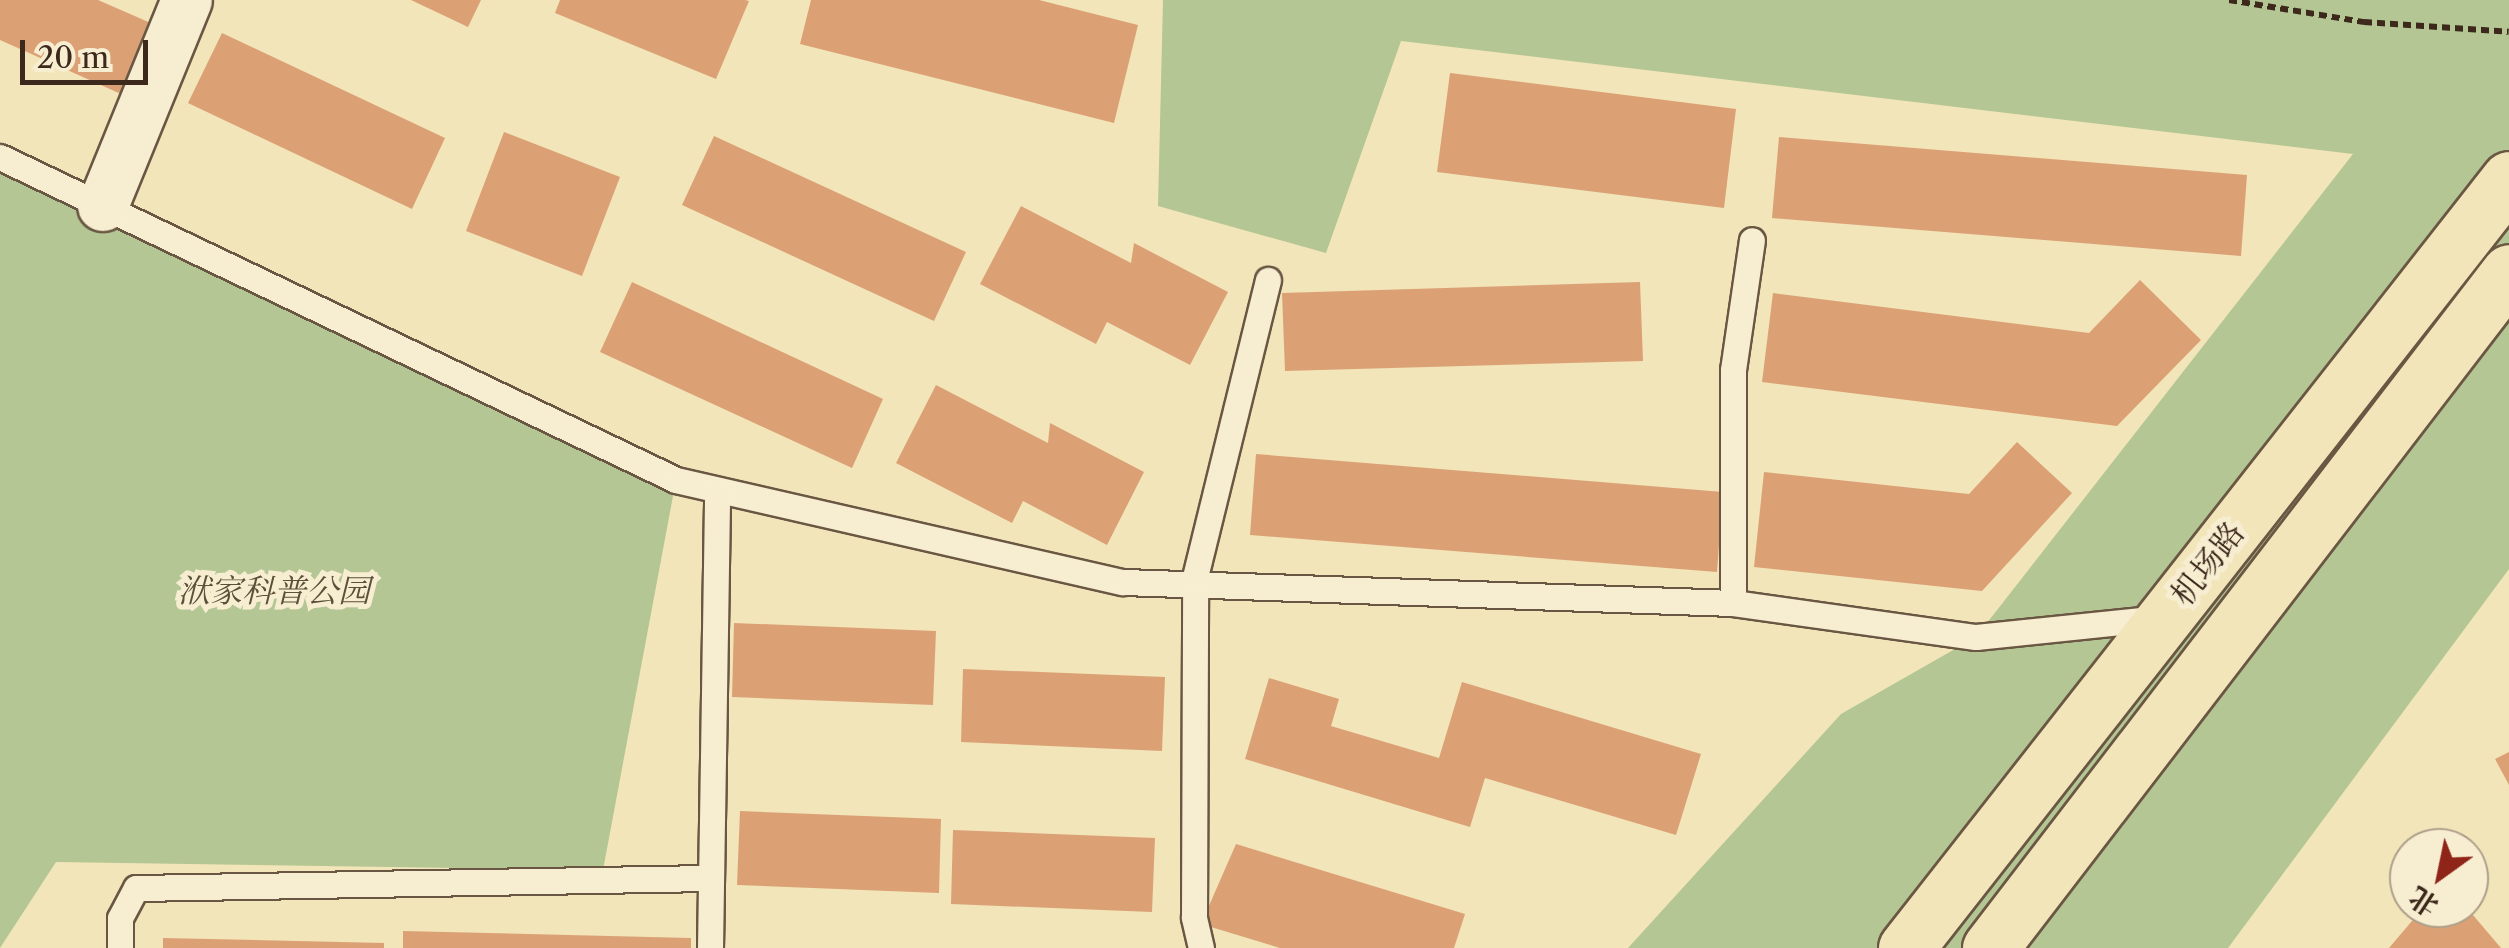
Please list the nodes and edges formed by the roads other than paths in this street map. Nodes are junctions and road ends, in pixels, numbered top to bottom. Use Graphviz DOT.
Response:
graph roads {
  1 [pos="188,0"];
  2 [pos="0,156"];
  3 [pos="2509,179"];
  4 [pos="103,206"];
  5 [pos="1752,240"];
  6 [pos="2509,272"];
  7 [pos="1268,280"];
  8 [pos="717,490"];
  9 [pos="1194,585"];
  10 [pos="1733,603"];
  11 [pos="2166,618"];
  12 [pos="711,878"];
  13 [pos="120,948"];
  14 [pos="710,948"];
  15 [pos="1202,948"];
  16 [pos="1906,948"];
  17 [pos="1990,948"];
  1 -- 4 [label="street"];
  2 -- 4 [label="lane"];
  3 -- 11 [label="main road, 机场路"];
  4 -- 8 [label="lane"];
  5 -- 10 [label="lane"];
  6 -- 17 [label="main road, 机场路"];
  7 -- 9 [label="lane"];
  8 -- 9 [label="lane"];
  8 -- 12 [label="lane"];
  9 -- 10 [label="lane"];
  9 -- 15 [label="lane"];
  10 -- 11 [label="lane"];
  11 -- 16 [label="main road, 机场路"];
  12 -- 13 [label="lane"];
  12 -- 14 [label="lane"];
}
